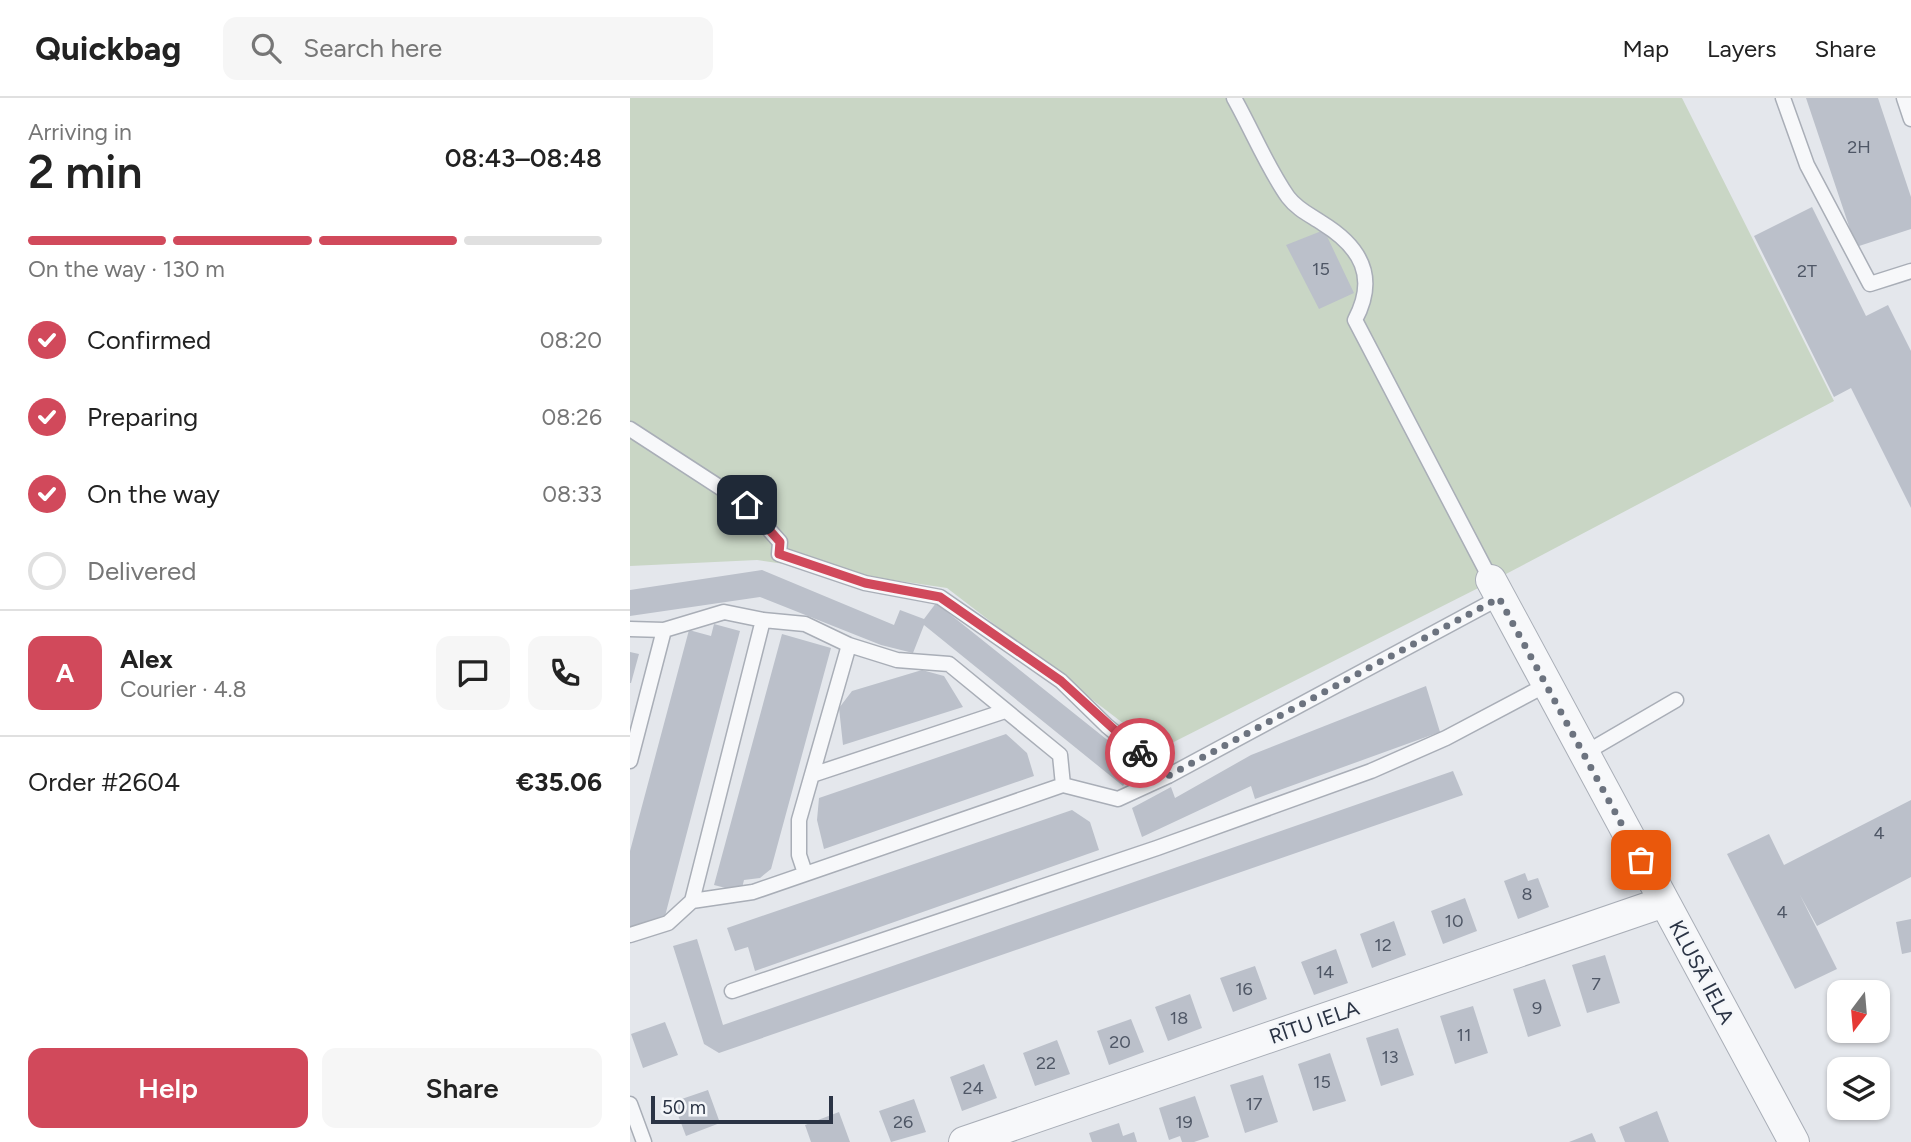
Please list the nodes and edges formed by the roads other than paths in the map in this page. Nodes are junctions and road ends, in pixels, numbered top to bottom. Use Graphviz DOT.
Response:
graph roads {
  1 [pos="1234,98"];
  2 [pos="1783,98"];
  3 [pos="1904,98"];
  4 [pos="1911,119"];
  5 [pos="1911,271"];
  6 [pos="630,429"];
  7 [pos="1495,589"];
  8 [pos="763,620"];
  9 [pos="630,629"];
  10 [pos="664,630"];
  11 [pos="849,645"];
  12 [pos="1546,685"];
  13 [pos="1676,701"];
  14 [pos="1004,711"];
  15 [pos="1585,753"];
  16 [pos="630,761"];
  17 [pos="812,775"];
  18 [pos="1168,776"];
  19 [pos="1063,785"];
  20 [pos="805,873"];
  21 [pos="692,901"];
  22 [pos="1664,902"];
  23 [pos="630,935"];
  24 [pos="732,991"];
  25 [pos="630,1104"];
  26 [pos="1787,1140"];
  27 [pos="644,1142"];
  28 [pos="964,1142"];
  1 -- 7 [label="lane"];
  2 -- 5 [label="lane"];
  3 -- 4 [label="lane"];
  6 -- 18 [label="lane"];
  7 -- 12 [label="street, KLUSĀ IELA"];
  7 -- 18 [label="lane"];
  8 -- 10 [label="lane"];
  8 -- 11 [label="lane"];
  8 -- 21 [label="lane"];
  9 -- 10 [label="lane"];
  10 -- 16 [label="lane"];
  11 -- 14 [label="lane"];
  11 -- 17 [label="lane"];
  12 -- 15 [label="street, KLUSĀ IELA"];
  12 -- 24 [label="lane"];
  13 -- 15 [label="lane"];
  14 -- 17 [label="lane"];
  14 -- 19 [label="lane"];
  15 -- 22 [label="street, KLUSĀ IELA"];
  17 -- 20 [label="lane"];
  18 -- 19 [label="lane"];
  19 -- 20 [label="lane"];
  20 -- 21 [label="lane"];
  21 -- 23 [label="lane"];
  22 -- 26 [label="street, KLUSĀ IELA"];
  22 -- 28 [label="street, RĪTU IELA"];
  25 -- 27 [label="lane"];
}
